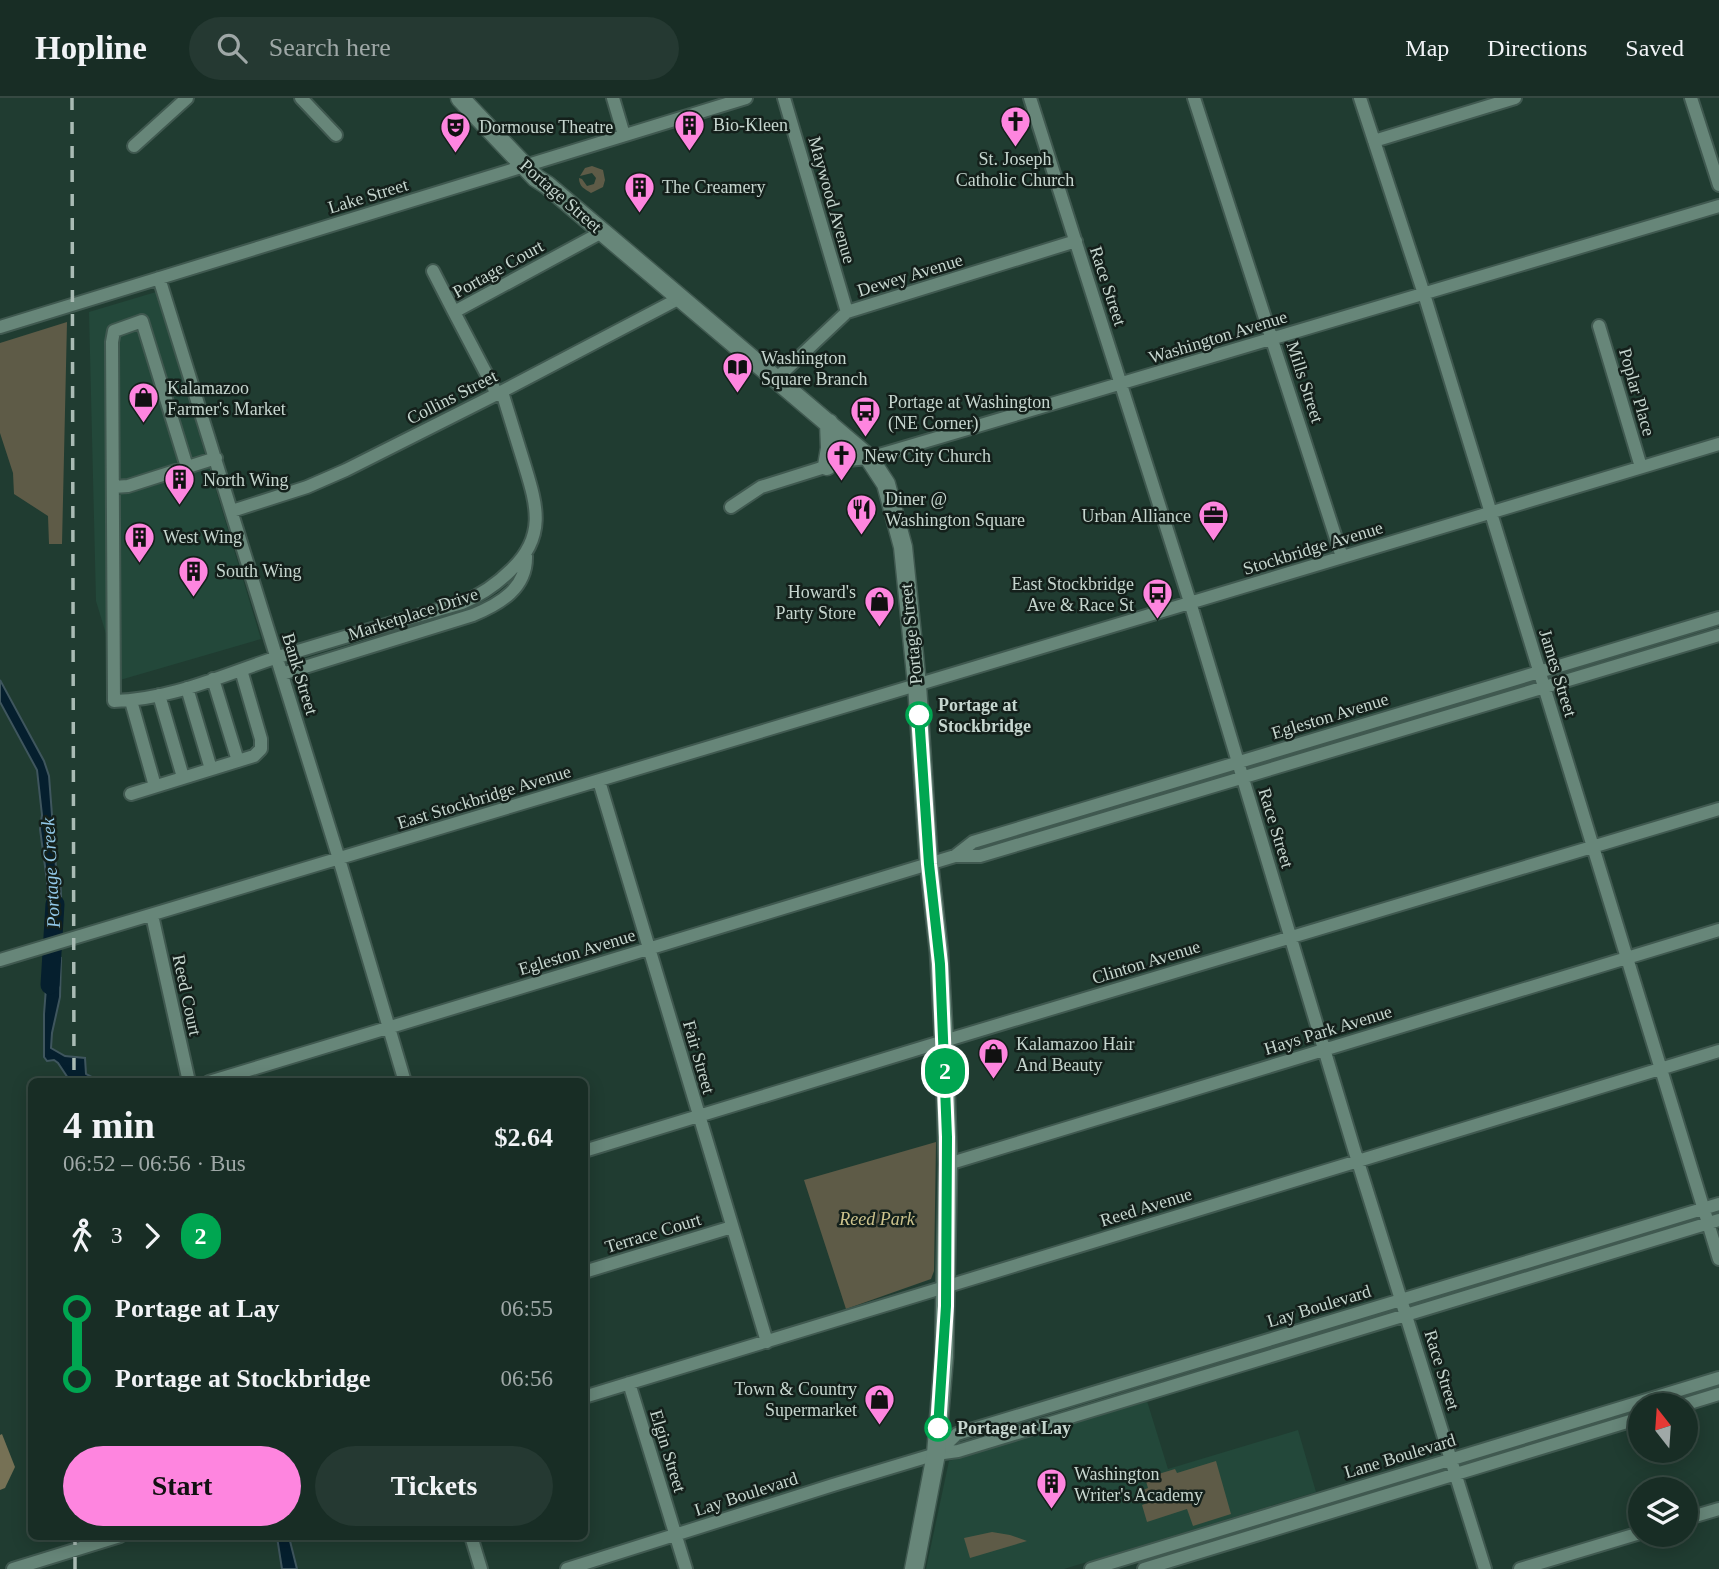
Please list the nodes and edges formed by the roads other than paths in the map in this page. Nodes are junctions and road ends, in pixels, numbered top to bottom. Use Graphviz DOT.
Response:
graph roads {
  1 [pos="187,98"];
  2 [pos="301,98"];
  3 [pos="460,98"];
  4 [pos="612,98"];
  5 [pos="746,98"];
  6 [pos="784,98"];
  7 [pos="1030,98"];
  8 [pos="1194,98"];
  9 [pos="1360,98"];
  10 [pos="1516,98"];
  11 [pos="1691,98"];
  12 [pos="336,135"];
  13 [pos="624,135"];
  14 [pos="1374,141"];
  15 [pos="134,146"];
  16 [pos="524,165"];
  17 [pos="1719,185"];
  18 [pos="1719,206"];
  19 [pos="602,232"];
  20 [pos="1076,241"];
  21 [pos="433,271"];
  22 [pos="159,278"];
  23 [pos="1424,294"];
  24 [pos="680,299"];
  25 [pos="454,312"];
  26 [pos="847,313"];
  27 [pos="1599,326"];
  28 [pos="0,327"];
  29 [pos="1272,339"];
  30 [pos="776,379"];
  31 [pos="1121,384"];
  32 [pos="500,393"];
  33 [pos="829,423"];
  34 [pos="1719,444"];
  35 [pos="216,458"];
  36 [pos="869,458"];
  37 [pos="827,466"];
  38 [pos="187,467"];
  39 [pos="1641,467"];
  40 [pos="113,487"];
  41 [pos="731,507"];
  42 [pos="232,511"];
  43 [pos="1492,513"];
  44 [pos="526,556"];
  45 [pos="1342,557"];
  46 [pos="1190,602"];
  47 [pos="1719,618"];
  48 [pos="1691,626"];
  49 [pos="1719,635"];
  50 [pos="1696,642"];
  51 [pos="276,658"];
  52 [pos="241,670"];
  53 [pos="1539,672"];
  54 [pos="282,674"];
  55 [pos="213,679"];
  56 [pos="917,685"];
  57 [pos="1544,687"];
  58 [pos="187,688"];
  59 [pos="159,695"];
  60 [pos="131,701"];
  61 [pos="1391,716"];
  62 [pos="1396,732"];
  63 [pos="238,761"];
  64 [pos="1238,762"];
  65 [pos="211,769"];
  66 [pos="1243,777"];
  67 [pos="183,778"];
  68 [pos="599,781"];
  69 [pos="155,786"];
  70 [pos="131,794"];
  71 [pos="1086,808"];
  72 [pos="1719,809"];
  73 [pos="1091,823"];
  74 [pos="1592,847"];
  75 [pos="955,856"];
  76 [pos="339,859"];
  77 [pos="929,864"];
  78 [pos="152,915"];
  79 [pos="1719,930"];
  80 [pos="1291,937"];
  81 [pos="649,949"];
  82 [pos="1627,958"];
  83 [pos="0,960"];
  84 [pos="388,1027"];
  85 [pos="944,1041"];
  86 [pos="1324,1049"];
  87 [pos="1719,1051"];
  88 [pos="1661,1069"];
  89 [pos="188,1078"];
  90 [pos="222,1078"];
  91 [pos="404,1078"];
  92 [pos="699,1117"];
  93 [pos="588,1150"];
  94 [pos="1358,1160"];
  95 [pos="948,1164"];
  96 [pos="1719,1204"];
  97 [pos="1704,1209"];
  98 [pos="1714,1221"];
  99 [pos="732,1227"];
  100 [pos="1554,1254"];
  101 [pos="1719,1259"];
  102 [pos="1558,1268"];
  103 [pos="588,1271"];
  104 [pos="946,1286"];
  105 [pos="1403,1299"];
  106 [pos="1407,1314"];
  107 [pos="767,1342"];
  108 [pos="1254,1344"];
  109 [pos="1259,1360"];
  110 [pos="1719,1378"];
  111 [pos="629,1383"];
  112 [pos="1101,1391"];
  113 [pos="1719,1394"];
  114 [pos="588,1395"];
  115 [pos="1698,1400"];
  116 [pos="1106,1408"];
  117 [pos="1604,1413"];
  118 [pos="1628,1422"];
  119 [pos="1609,1428"];
  120 [pos="936,1454"];
  121 [pos="1452,1459"];
  122 [pos="1457,1474"];
  123 [pos="1719,1509"];
  124 [pos="1284,1510"];
  125 [pos="1698,1515"];
  126 [pos="1289,1525"];
  127 [pos="676,1535"];
  128 [pos="1628,1537"];
  129 [pos="107,1540"];
  130 [pos="472,1540"];
  131 [pos="1125,1564"];
  132 [pos="13,1569"];
  133 [pos="481,1569"];
  134 [pos="567,1569"];
  135 [pos="686,1569"];
  136 [pos="914,1569"];
  137 [pos="1091,1569"];
  138 [pos="1144,1569"];
  139 [pos="1485,1569"];
  140 [pos="1520,1569"];
  1 -- 15 [label="street"];
  2 -- 12 [label="street"];
  3 -- 16 [label="main road, Portage Street"];
  4 -- 13 [label="street"];
  5 -- 13 [label="street, Lake Street"];
  6 -- 26 [label="street, Maywood Avenue"];
  7 -- 20 [label="street, Race Street"];
  8 -- 29 [label="street, Mills Street"];
  9 -- 14 [label="street, James Street"];
  10 -- 14 [label="street"];
  11 -- 17 [label="street"];
  13 -- 16 [label="street, Lake Street"];
  14 -- 23 [label="street, James Street"];
  16 -- 19 [label="main road, Portage Street"];
  16 -- 22 [label="street, Lake Street"];
  18 -- 23 [label="street, Washington Avenue"];
  19 -- 24 [label="main road, Portage Street"];
  19 -- 25 [label="street, Portage Court"];
  20 -- 26 [label="street, Dewey Avenue"];
  20 -- 31 [label="street, Race Street"];
  21 -- 25 [label="street"];
  22 -- 28 [label="street, Lake Street"];
  22 -- 35 [label="street, Bank Street"];
  23 -- 29 [label="street, Washington Avenue"];
  23 -- 43 [label="street, James Street"];
  24 -- 30 [label="main road, Portage Street"];
  24 -- 32 [label="street, Collins Street"];
  25 -- 32 [label="street, Portage Court"];
  26 -- 30 [label="street, Dewey Avenue"];
  27 -- 39 [label="street, Poplar Place"];
  29 -- 31 [label="street, Washington Avenue"];
  29 -- 45 [label="street, Mills Street"];
  30 -- 33 [label="main road, Portage Street"];
  31 -- 36 [label="street, Washington Avenue"];
  31 -- 46 [label="street, Race Street"];
  32 -- 42 [label="street, Collins Street"];
  32 -- 44 [label="street, Marketplace Drive"];
  33 -- 36 [label="main road, Portage Street"];
  33 -- 37 [label="main road"];
  34 -- 39 [label="street, Stockbridge Avenue"];
  35 -- 38 [label="street"];
  35 -- 42 [label="street, Bank Street"];
  36 -- 37 [label="street, Washington Avenue"];
  36 -- 56 [label="main road, Portage Street"];
  37 -- 41 [label="street, Washington Avenue"];
  38 -- 40 [label="street"];
  38 -- 40 [label="street"];
  39 -- 43 [label="street, Stockbridge Avenue"];
  40 -- 60 [label="street"];
  42 -- 51 [label="street, Bank Street"];
  43 -- 45 [label="street, Stockbridge Avenue"];
  43 -- 53 [label="street, James Street"];
  44 -- 51 [label="street, Marketplace Drive"];
  44 -- 54 [label="street, Marketplace Drive"];
  45 -- 46 [label="street, Stockbridge Avenue"];
  46 -- 56 [label="street, Stockbridge Avenue"];
  46 -- 64 [label="street, Race Street"];
  47 -- 48 [label="street, Egleston Avenue"];
  48 -- 50 [label="street"];
  48 -- 53 [label="street, Egleston Avenue"];
  49 -- 50 [label="street, Egleston Avenue"];
  50 -- 57 [label="street, Egleston Avenue"];
  51 -- 52 [label="street, Marketplace Drive"];
  51 -- 54 [label="street, Bank Street"];
  52 -- 55 [label="street, Marketplace Drive"];
  52 -- 63 [label="street"];
  53 -- 57 [label="street, James Street"];
  53 -- 61 [label="street, Egleston Avenue"];
  54 -- 76 [label="street, Bank Street"];
  55 -- 58 [label="street, Marketplace Drive"];
  55 -- 63 [label="street"];
  56 -- 68 [label="street, East Stockbridge Avenue"];
  56 -- 77 [label="main road, Portage Street"];
  57 -- 62 [label="street, Egleston Avenue"];
  57 -- 74 [label="street, James Street"];
  58 -- 59 [label="street, Marketplace Drive"];
  58 -- 65 [label="street"];
  59 -- 60 [label="street, Marketplace Drive"];
  59 -- 67 [label="street"];
  60 -- 69 [label="street"];
  61 -- 62 [label="street"];
  61 -- 64 [label="street, Egleston Avenue"];
  62 -- 66 [label="street, Egleston Avenue"];
  63 -- 65 [label="street"];
  64 -- 66 [label="street, Race Street"];
  64 -- 71 [label="street, Egleston Avenue"];
  65 -- 67 [label="street"];
  66 -- 73 [label="street, Egleston Avenue"];
  66 -- 80 [label="street, Race Street"];
  67 -- 69 [label="street"];
  68 -- 76 [label="street, East Stockbridge Avenue"];
  68 -- 81 [label="street, Fair Street"];
  69 -- 70 [label="street"];
  71 -- 73 [label="street"];
  71 -- 75 [label="street, Egleston Avenue"];
  72 -- 74 [label="street, Clinton Avenue"];
  73 -- 75 [label="street, Egleston Avenue"];
  74 -- 80 [label="street, Clinton Avenue"];
  74 -- 82 [label="street, James Street"];
  75 -- 77 [label="street, Egleston Avenue"];
  76 -- 78 [label="street, East Stockbridge Avenue"];
  76 -- 84 [label="street, Bank Street"];
  77 -- 81 [label="street, Egleston Avenue"];
  77 -- 85 [label="main road, Portage Street"];
  78 -- 83 [label="street, East Stockbridge Avenue"];
  78 -- 89 [label="street, Reed Court"];
  79 -- 82 [label="street, Hays Park Avenue"];
  80 -- 85 [label="street, Clinton Avenue"];
  80 -- 86 [label="street, Race Street"];
  81 -- 84 [label="street, Egleston Avenue"];
  81 -- 92 [label="street, Fair Street"];
  82 -- 86 [label="street, Hays Park Avenue"];
  82 -- 88 [label="street, James Street"];
  84 -- 90 [label="street, Egleston Avenue"];
  84 -- 91 [label="street, Bank Street"];
  85 -- 92 [label="street, Clinton Avenue"];
  85 -- 95 [label="main road, Portage Street"];
  86 -- 94 [label="street, Race Street"];
  86 -- 95 [label="street, Hays Park Avenue"];
  87 -- 88 [label="street, Reed Avenue"];
  88 -- 94 [label="street, Reed Avenue"];
  88 -- 97 [label="street, James Street"];
  92 -- 93 [label="street, Clinton Avenue"];
  92 -- 99 [label="street, Fair Street"];
  94 -- 104 [label="street, Reed Avenue"];
  94 -- 105 [label="street, Race Street"];
  95 -- 104 [label="main road, Portage Street"];
  96 -- 97 [label="street, Lay Boulevard"];
  97 -- 98 [label="street, James Street"];
  97 -- 100 [label="street, Lay Boulevard"];
  98 -- 101 [label="street, James Street"];
  98 -- 102 [label="street, Lay Boulevard"];
  99 -- 103 [label="street, Terrace Court"];
  99 -- 107 [label="street, Fair Street"];
  100 -- 102 [label="street"];
  100 -- 105 [label="street, Lay Boulevard"];
  102 -- 106 [label="street, Lay Boulevard"];
  104 -- 107 [label="street, Reed Avenue"];
  104 -- 120 [label="main road, Portage Street"];
  105 -- 106 [label="street, Race Street"];
  105 -- 108 [label="street, Lay Boulevard"];
  106 -- 109 [label="street, Lay Boulevard"];
  106 -- 121 [label="street, Race Street"];
  107 -- 111 [label="street, Reed Avenue"];
  108 -- 109 [label="street"];
  108 -- 112 [label="street, Lay Boulevard"];
  109 -- 116 [label="street, Lay Boulevard"];
  110 -- 117 [label="street, Lane Boulevard"];
  111 -- 114 [label="street, Reed Avenue"];
  111 -- 127 [label="street, Elgin Street"];
  112 -- 116 [label="street"];
  112 -- 120 [label="street, Lay Boulevard"];
  113 -- 115 [label="street"];
  116 -- 120 [label="street, Lay Boulevard"];
  117 -- 119 [label="street"];
  117 -- 121 [label="street, Lane Boulevard"];
  118 -- 119 [label="street, Lane Boulevard"];
  119 -- 122 [label="street, Lane Boulevard"];
  120 -- 127 [label="street, Lay Boulevard"];
  120 -- 136 [label="main road, Portage Street"];
  121 -- 122 [label="street, Race Street"];
  121 -- 124 [label="street, Lane Boulevard"];
  122 -- 126 [label="street, Lane Boulevard"];
  122 -- 139 [label="street, Race Street"];
  123 -- 125 [label="street"];
  124 -- 126 [label="street"];
  124 -- 131 [label="street, Lane Boulevard"];
  126 -- 138 [label="street, Lane Boulevard"];
  127 -- 134 [label="street, Lay Boulevard"];
  127 -- 135 [label="street, Elgin Street"];
  128 -- 140 [label="street"];
  129 -- 132 [label="street"];
  130 -- 133 [label="street"];
  131 -- 137 [label="street, Lane Boulevard"];
}
